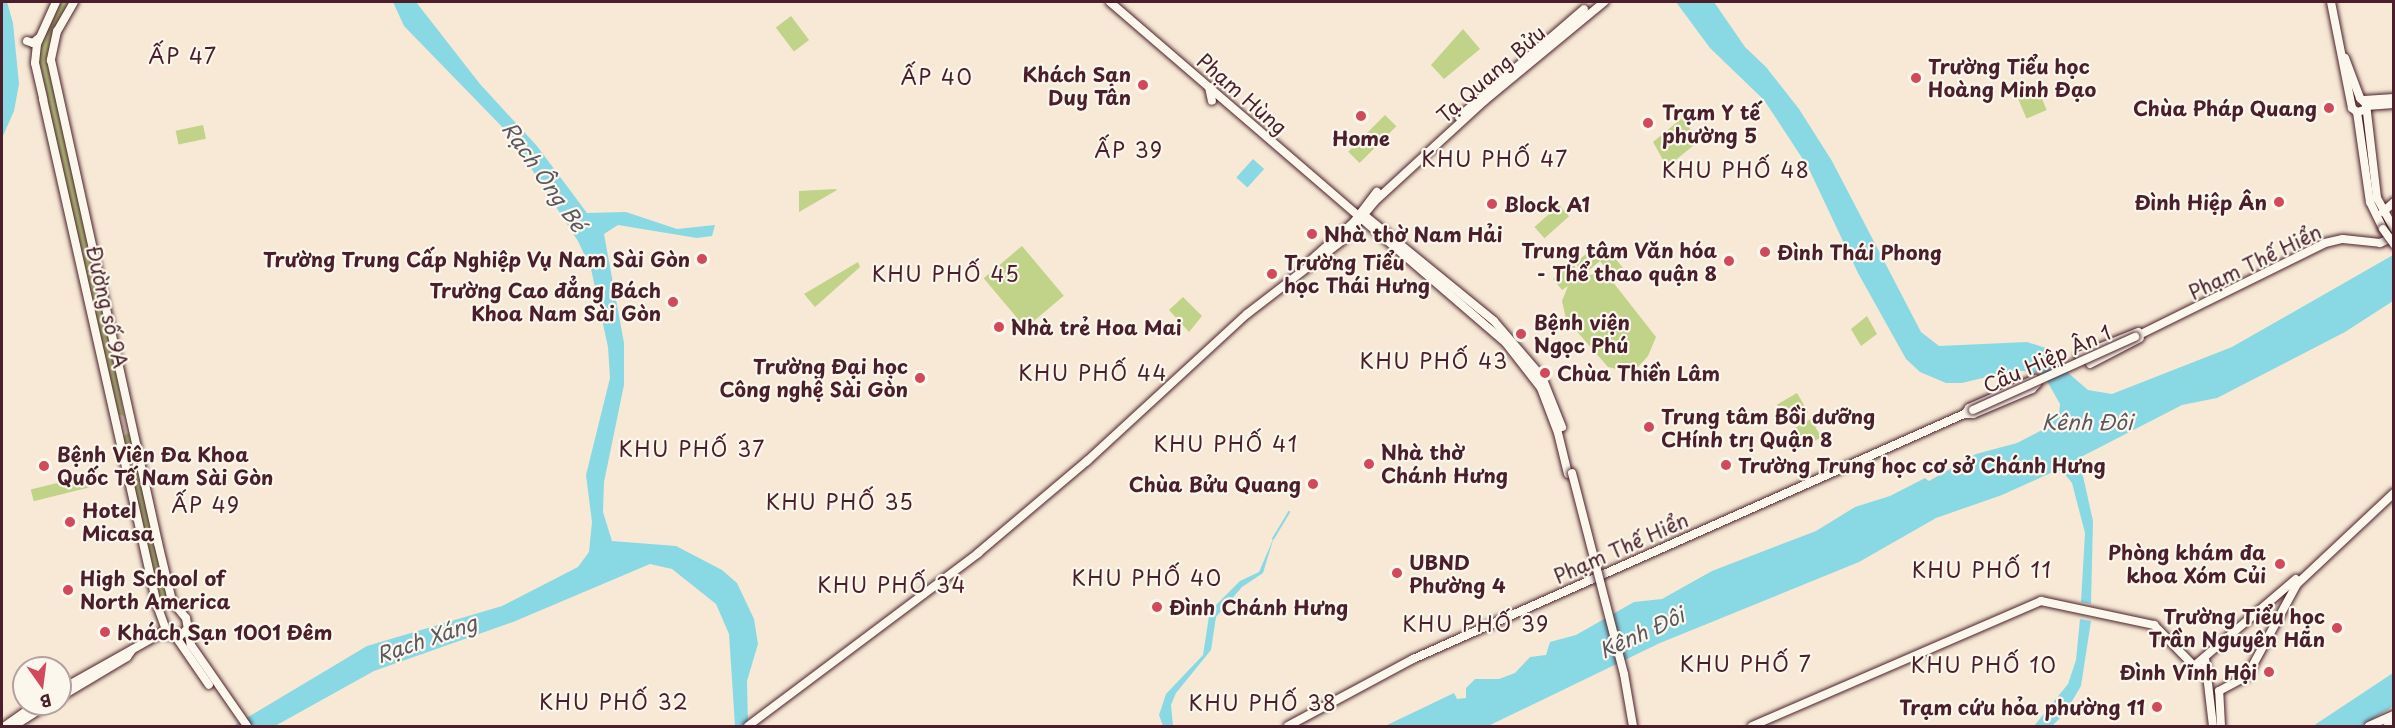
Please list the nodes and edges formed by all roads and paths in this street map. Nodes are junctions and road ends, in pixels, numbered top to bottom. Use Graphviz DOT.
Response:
graph roads {
  1 [pos="56,2"];
  2 [pos="74,2"];
  3 [pos="1110,2"];
  4 [pos="1594,2"];
  5 [pos="1604,2"];
  6 [pos="2331,2"];
  7 [pos="39,38"];
  8 [pos="27,40"];
  9 [pos="1209,87"];
  10 [pos="2394,98"];
  11 [pos="1229,104"];
  12 [pos="2394,104"];
  13 [pos="2360,106"];
  14 [pos="1422,153"];
  15 [pos="2394,202"];
  16 [pos="2383,212"];
  17 [pos="1359,214"];
  18 [pos="2389,227"];
  19 [pos="2394,237"];
  20 [pos="2394,244"];
  21 [pos="105,303"];
  22 [pos="91,305"];
  23 [pos="2149,331"];
  24 [pos="2135,337"];
  25 [pos="2079,356"];
  26 [pos="2090,364"];
  27 [pos="1969,412"];
  28 [pos="132,422"];
  29 [pos="117,425"];
  30 [pos="2394,488"];
  31 [pos="2394,493"];
  32 [pos="179,613"];
  33 [pos="164,621"];
  34 [pos="187,629"];
  35 [pos="165,632"];
  36 [pos="176,637"];
  37 [pos="2205,658"];
  38 [pos="2194,666"];
  39 [pos="2206,671"];
  40 [pos="90,676"];
  41 [pos="72,684"];
  42 [pos="72,689"];
  43 [pos="225,703"];
  44 [pos="20,716"];
  45 [pos="29,716"];
  46 [pos="2391,721"];
  47 [pos="5,726"];
  48 [pos="14,726"];
  49 [pos="242,726"];
  50 [pos="247,726"];
  51 [pos="748,726"];
  52 [pos="1288,726"];
  53 [pos="1631,726"];
  54 [pos="1752,726"];
  55 [pos="2213,726"];
  56 [pos="2221,726"];
  57 [pos="2369,726"];
  58 [pos="2378,726"];
  1 -- 7 [label="main road, Đường số 9A"];
  2 -- 21 [label="main road, Đường số 9A"];
  3 -- 9 [label="main road, Phạm Hùng"];
  4 -- 14 [label="main road, Tạ Quang Bửu"];
  5 -- 14 [label="main road, Tạ Quang Bửu"];
  6 -- 13 [label="main road"];
  7 -- 8 [label="main road"];
  7 -- 22 [label="main road, Đường số 9A"];
  9 -- 11 [label="main road, Phạm Hùng"];
  9 -- 11 [label="main road"];
  10 -- 13 [label="main road"];
  11 -- 17 [label="main road, Phạm Hùng"];
  12 -- 13 [label="main road"];
  13 -- 16 [label="main road"];
  13 -- 18 [label="main road"];
  14 -- 17 [label="main road, Tạ Quang Bửu"];
  15 -- 16 [label="main road"];
  16 -- 18 [label="main road"];
  17 -- 51 [label="main road, Tạ Quang Bửu"];
  17 -- 53 [label="main road, Phạm Hùng, bridge"];
  18 -- 20 [label="main road, bridge"];
  19 -- 23 [label="main road, Phạm Thế Hiển"];
  21 -- 22 [label="main road"];
  21 -- 28 [label="main road, Đường số 9A"];
  22 -- 29 [label="main road, Đường số 9A"];
  23 -- 24 [label="main road, Phạm Thế Hiển"];
  23 -- 25 [label="main road"];
  23 -- 26 [label="main road"];
  24 -- 27 [label="main road, Cầu Hiệp Ân 1, bridge"];
  27 -- 27 [label="main road"];
  27 -- 52 [label="main road, Phạm Thế Hiển"];
  28 -- 29 [label="main road"];
  28 -- 32 [label="main road, Đường số 9A"];
  29 -- 33 [label="main road, Đường số 9A"];
  30 -- 37 [label="main road"];
  31 -- 56 [label="main road"];
  32 -- 33 [label="main road"];
  32 -- 34 [label="main road"];
  33 -- 35 [label="main road"];
  34 -- 36 [label="main road"];
  34 -- 43 [label="main road"];
  35 -- 36 [label="main road"];
  35 -- 40 [label="main road"];
  36 -- 43 [label="main road"];
  37 -- 38 [label="main road"];
  37 -- 39 [label="main road"];
  38 -- 39 [label="main road"];
  38 -- 54 [label="main road"];
  39 -- 55 [label="main road"];
  40 -- 41 [label="main road"];
  40 -- 42 [label="main road"];
  43 -- 49 [label="main road"];
  43 -- 50 [label="main road"];
  44 -- 47 [label="main road"];
  45 -- 48 [label="main road"];
  46 -- 57 [label="main road"];
  46 -- 58 [label="main road"];
}
